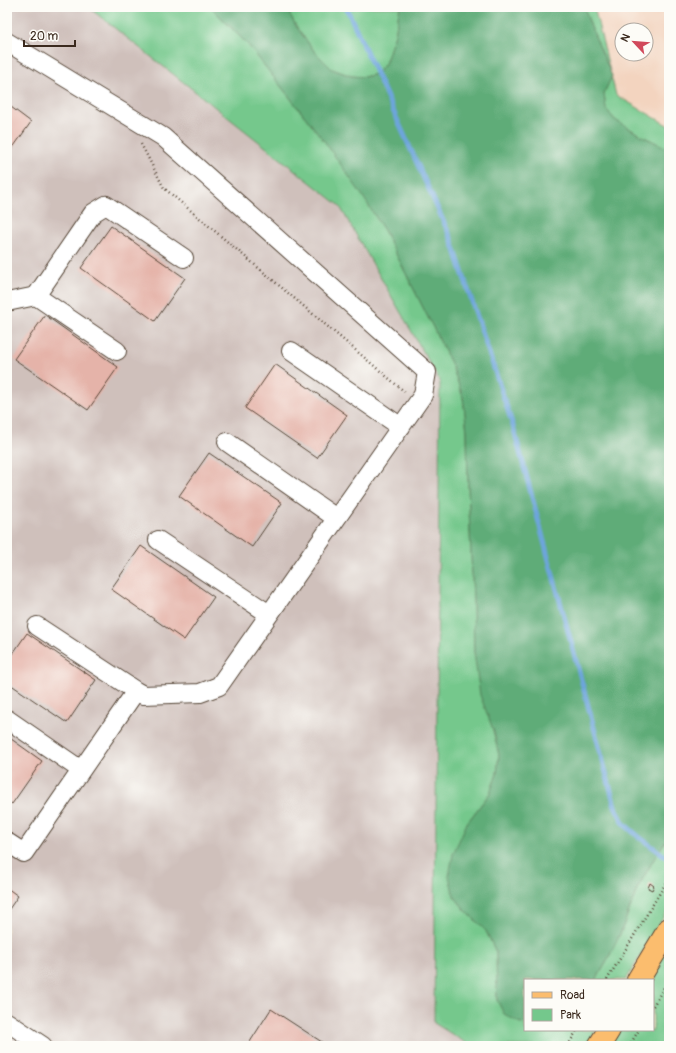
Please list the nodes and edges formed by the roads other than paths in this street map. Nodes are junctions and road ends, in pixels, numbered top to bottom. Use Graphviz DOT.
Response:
graph roads {
  1 [pos="7,42"];
  2 [pos="184,258"];
  3 [pos="36,296"];
  4 [pos="7,302"];
  5 [pos="117,351"];
  6 [pos="291,351"];
  7 [pos="401,427"];
  8 [pos="227,442"];
  9 [pos="336,518"];
  10 [pos="158,540"];
  11 [pos="269,614"];
  12 [pos="37,626"];
  13 [pos="136,690"];
  14 [pos="7,719"];
  15 [pos="81,770"];
  16 [pos="7,842"];
  17 [pos="669,929"];
  18 [pos="639,979"];
  19 [pos="7,1022"];
  20 [pos="607,1031"];
  21 [pos="43,1046"];
  22 [pos="599,1046"];
  1 -- 7 [label="lane"];
  2 -- 3 [label="lane"];
  3 -- 4 [label="lane"];
  3 -- 5 [label="lane"];
  6 -- 7 [label="lane"];
  7 -- 9 [label="lane"];
  8 -- 9 [label="lane"];
  9 -- 11 [label="lane"];
  10 -- 11 [label="lane"];
  11 -- 13 [label="lane"];
  12 -- 13 [label="lane"];
  13 -- 15 [label="lane"];
  14 -- 15 [label="lane"];
  15 -- 16 [label="lane"];
  17 -- 18 [label="main road"];
  19 -- 21 [label="lane"];
  20 -- 22 [label="main road"];
}
